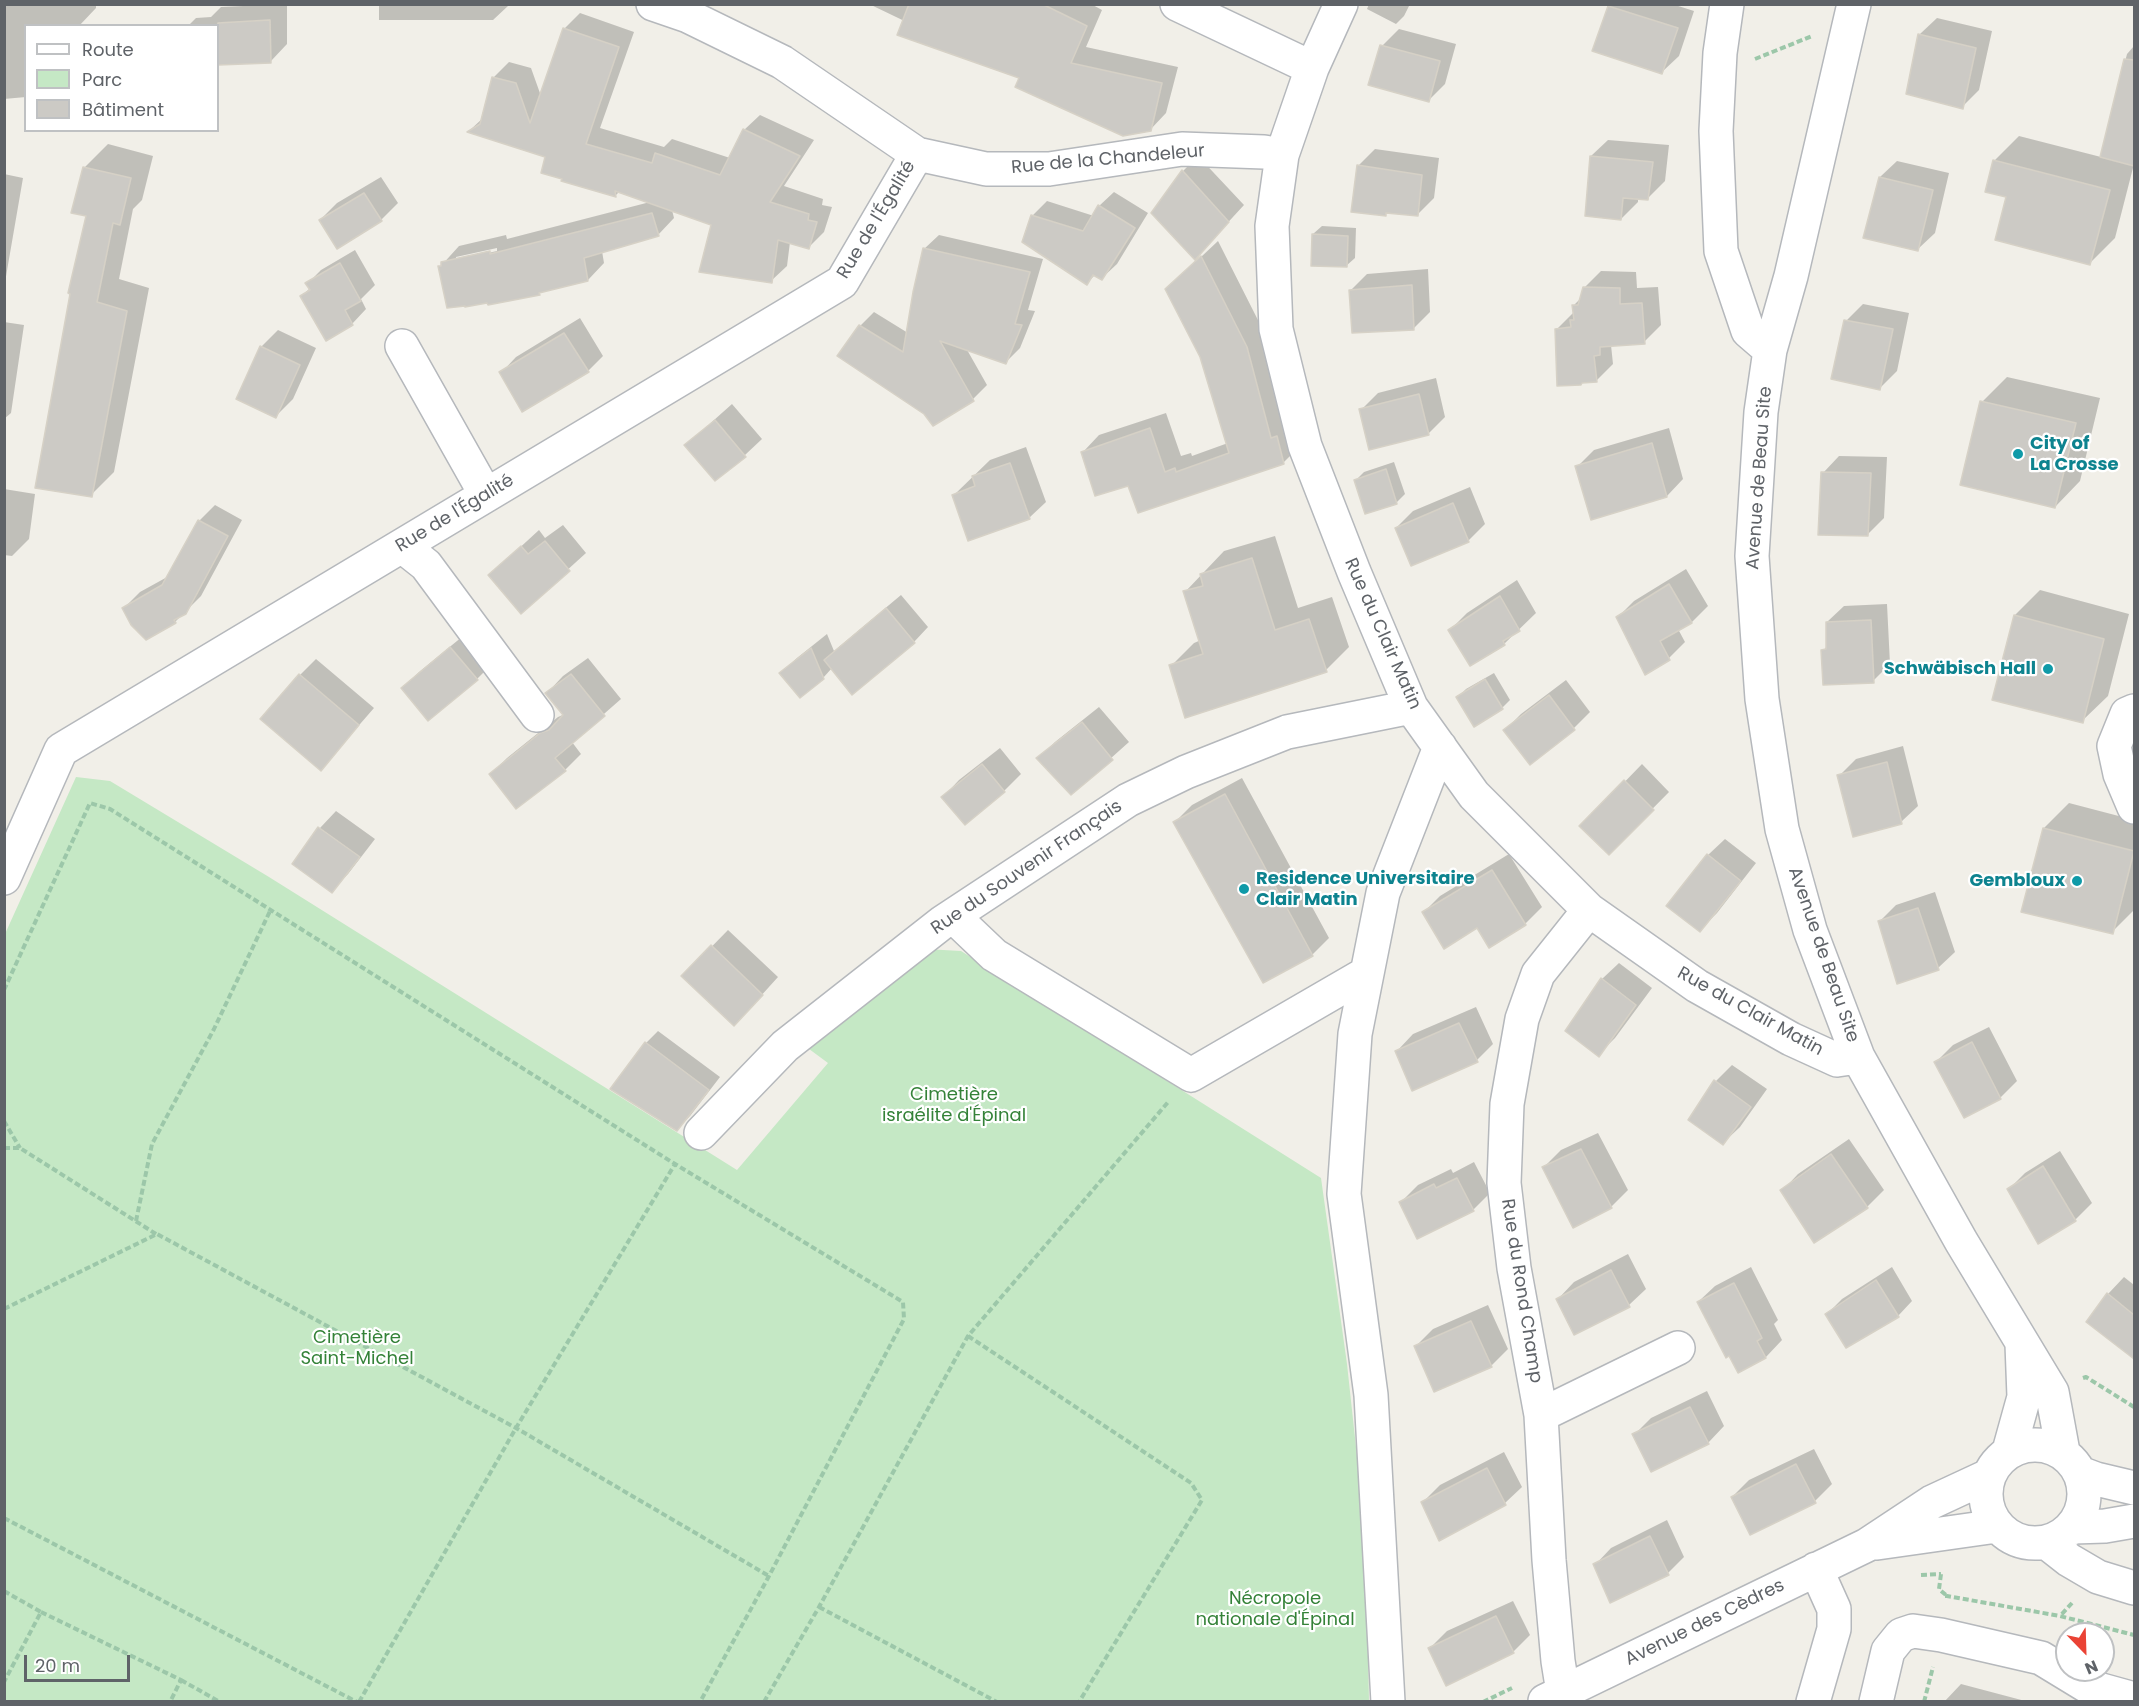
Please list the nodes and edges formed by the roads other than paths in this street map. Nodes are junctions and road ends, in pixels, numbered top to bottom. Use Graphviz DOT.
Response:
graph roads {
  1 [pos="653,4"];
  2 [pos="1177,4"];
  3 [pos="1341,4"];
  4 [pos="1727,4"];
  5 [pos="1852,12"];
  6 [pos="1230,18"];
  7 [pos="1312,68"];
  8 [pos="917,154"];
  9 [pos="1282,154"];
  10 [pos="402,346"];
  11 [pos="1770,350"];
  12 [pos="486,495"];
  13 [pos="402,546"];
  14 [pos="1411,707"];
  15 [pos="2134,711"];
  16 [pos="537,715"];
  17 [pos="1440,747"];
  18 [pos="2134,807"];
  19 [pos="4,878"];
  20 [pos="1589,910"];
  21 [pos="953,916"];
  22 [pos="1368,973"];
  23 [pos="1858,1057"];
  24 [pos="701,1133"];
  25 [pos="2022,1339"];
  26 [pos="1678,1348"];
  27 [pos="1541,1415"];
  28 [pos="1999,1463"];
  29 [pos="2071,1463"];
  30 [pos="2134,1488"];
  31 [pos="2134,1521"];
  32 [pos="1997,1527"];
  33 [pos="2060,1534"];
  34 [pos="1867,1545"];
  35 [pos="1816,1569"];
  36 [pos="2134,1588"];
  37 [pos="1558,1698"];
  38 [pos="2134,1699"];
  39 [pos="1388,1701"];
  40 [pos="1813,1701"];
  41 [pos="1876,1701"];
  1 -- 8 [label="street, Rue de la Chandeleur"];
  2 -- 6 [label="street"];
  3 -- 7 [label="street, Rue du Clair Matin"];
  4 -- 11 [label="street"];
  5 -- 11 [label="street, Avenue de Beau Site"];
  6 -- 7 [label="street"];
  7 -- 9 [label="street, Rue du Clair Matin"];
  8 -- 9 [label="street, Rue de la Chandeleur"];
  8 -- 12 [label="street, Rue de l'Égalité"];
  9 -- 14 [label="street, Rue du Clair Matin"];
  10 -- 12 [label="street"];
  11 -- 23 [label="street, Avenue de Beau Site"];
  12 -- 13 [label="street, Rue de l'Égalité"];
  13 -- 16 [label="street"];
  13 -- 19 [label="street, Rue de l'Égalité"];
  14 -- 17 [label="street, Rue du Clair Matin"];
  14 -- 21 [label="street, Rue du Souvenir Français"];
  15 -- 18 [label="street"];
  17 -- 20 [label="street, Rue du Clair Matin"];
  17 -- 22 [label="street"];
  20 -- 23 [label="street, Rue du Clair Matin"];
  20 -- 27 [label="street, Rue du Rond Champ"];
  21 -- 22 [label="street"];
  21 -- 24 [label="street, Rue du Souvenir Français"];
  22 -- 39 [label="street"];
  23 -- 25 [label="street, Avenue de Beau Site"];
  25 -- 28 [label="street, Avenue de Beau Site"];
  25 -- 29 [label="street, Avenue de Beau Site"];
  26 -- 27 [label="street"];
  27 -- 37 [label="street, Rue du Rond Champ"];
  28 -- 29 [label="street"];
  28 -- 32 [label="street"];
  28 -- 34 [label="street, Avenue des Cèdres"];
  29 -- 30 [label="street"];
  29 -- 33 [label="street"];
  31 -- 33 [label="street"];
  32 -- 33 [label="street"];
  32 -- 34 [label="street, Avenue des Cèdres"];
  33 -- 36 [label="street"];
  34 -- 35 [label="street, Avenue des Cèdres"];
  35 -- 37 [label="street, Avenue des Cèdres"];
  35 -- 40 [label="street"];
  38 -- 41 [label="street"];
}
